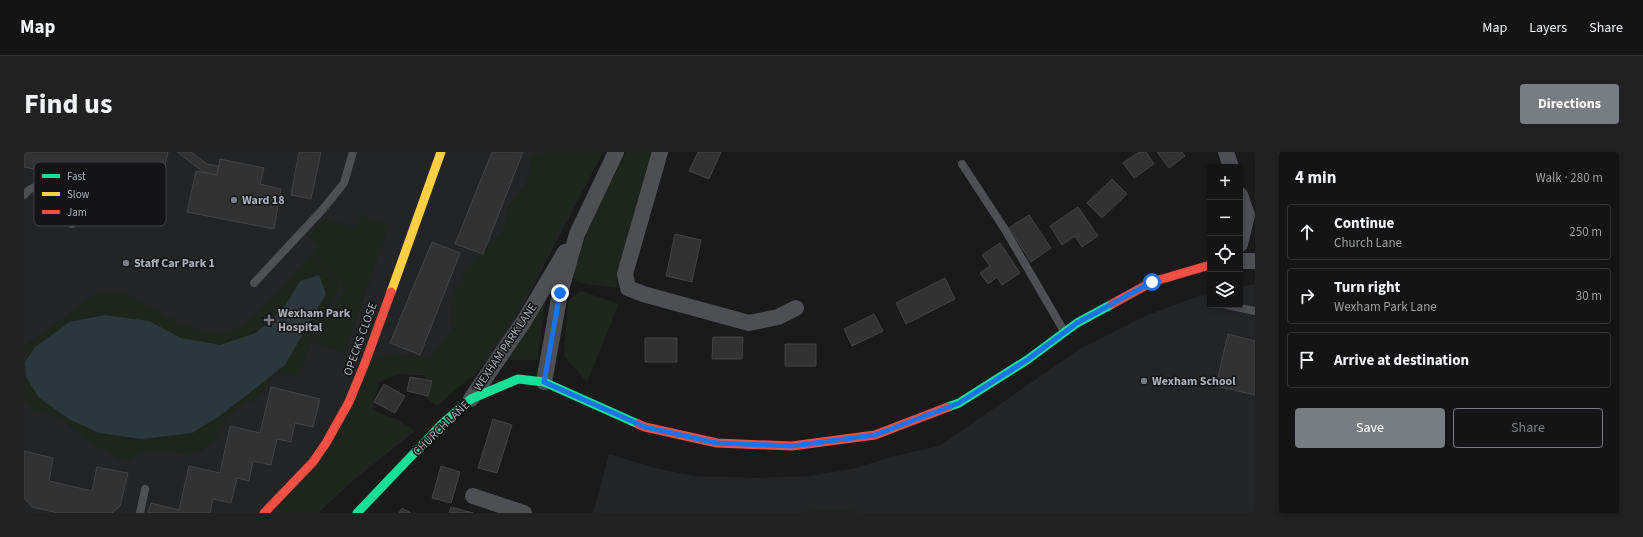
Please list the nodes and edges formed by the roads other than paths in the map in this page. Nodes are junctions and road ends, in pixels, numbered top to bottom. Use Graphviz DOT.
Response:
graph roads {
  1 [pos="353,152"];
  2 [pos="441,152"];
  3 [pos="616,152"];
  4 [pos="660,152"];
  5 [pos="1226,152"];
  6 [pos="962,164"];
  7 [pos="1230,164"];
  8 [pos="34,187"];
  9 [pos="24,195"];
  10 [pos="1242,200"];
  11 [pos="1247,215"];
  12 [pos="577,234"];
  13 [pos="1242,236"];
  14 [pos="1243,260"];
  15 [pos="1255,261"];
  16 [pos="1207,266"];
  17 [pos="254,283"];
  18 [pos="796,308"];
  19 [pos="1241,308"];
  20 [pos="1255,311"];
  21 [pos="1065,332"];
  22 [pos="544,382"];
  23 [pos="471,399"];
  24 [pos="145,489"];
  25 [pos="473,496"];
  26 [pos="506,511"];
  27 [pos="140,513"];
  28 [pos="264,513"];
  29 [pos="357,513"];
  30 [pos="524,513"];
  1 -- 17 [label="lane"];
  2 -- 28 [label="street, OPECKS CLOSE"];
  3 -- 12 [label="street, WEXHAM PARK LANE"];
  4 -- 18 [label="street"];
  5 -- 7 [label="street"];
  6 -- 21 [label="lane"];
  8 -- 9 [label="lane"];
  10 -- 11 [label="street"];
  11 -- 13 [label="street"];
  12 -- 22 [label="street, WEXHAM PARK LANE"];
  12 -- 23 [label="street, WEXHAM PARK LANE"];
  14 -- 15 [label="street"];
  16 -- 21 [label="street, CHURCH LANE"];
  19 -- 20 [label="lane"];
  21 -- 22 [label="street, CHURCH LANE"];
  22 -- 23 [label="street, CHURCH LANE"];
  23 -- 29 [label="street, CHURCH LANE"];
  24 -- 27 [label="lane"];
  25 -- 26 [label="street"];
  26 -- 30 [label="street"];
}
